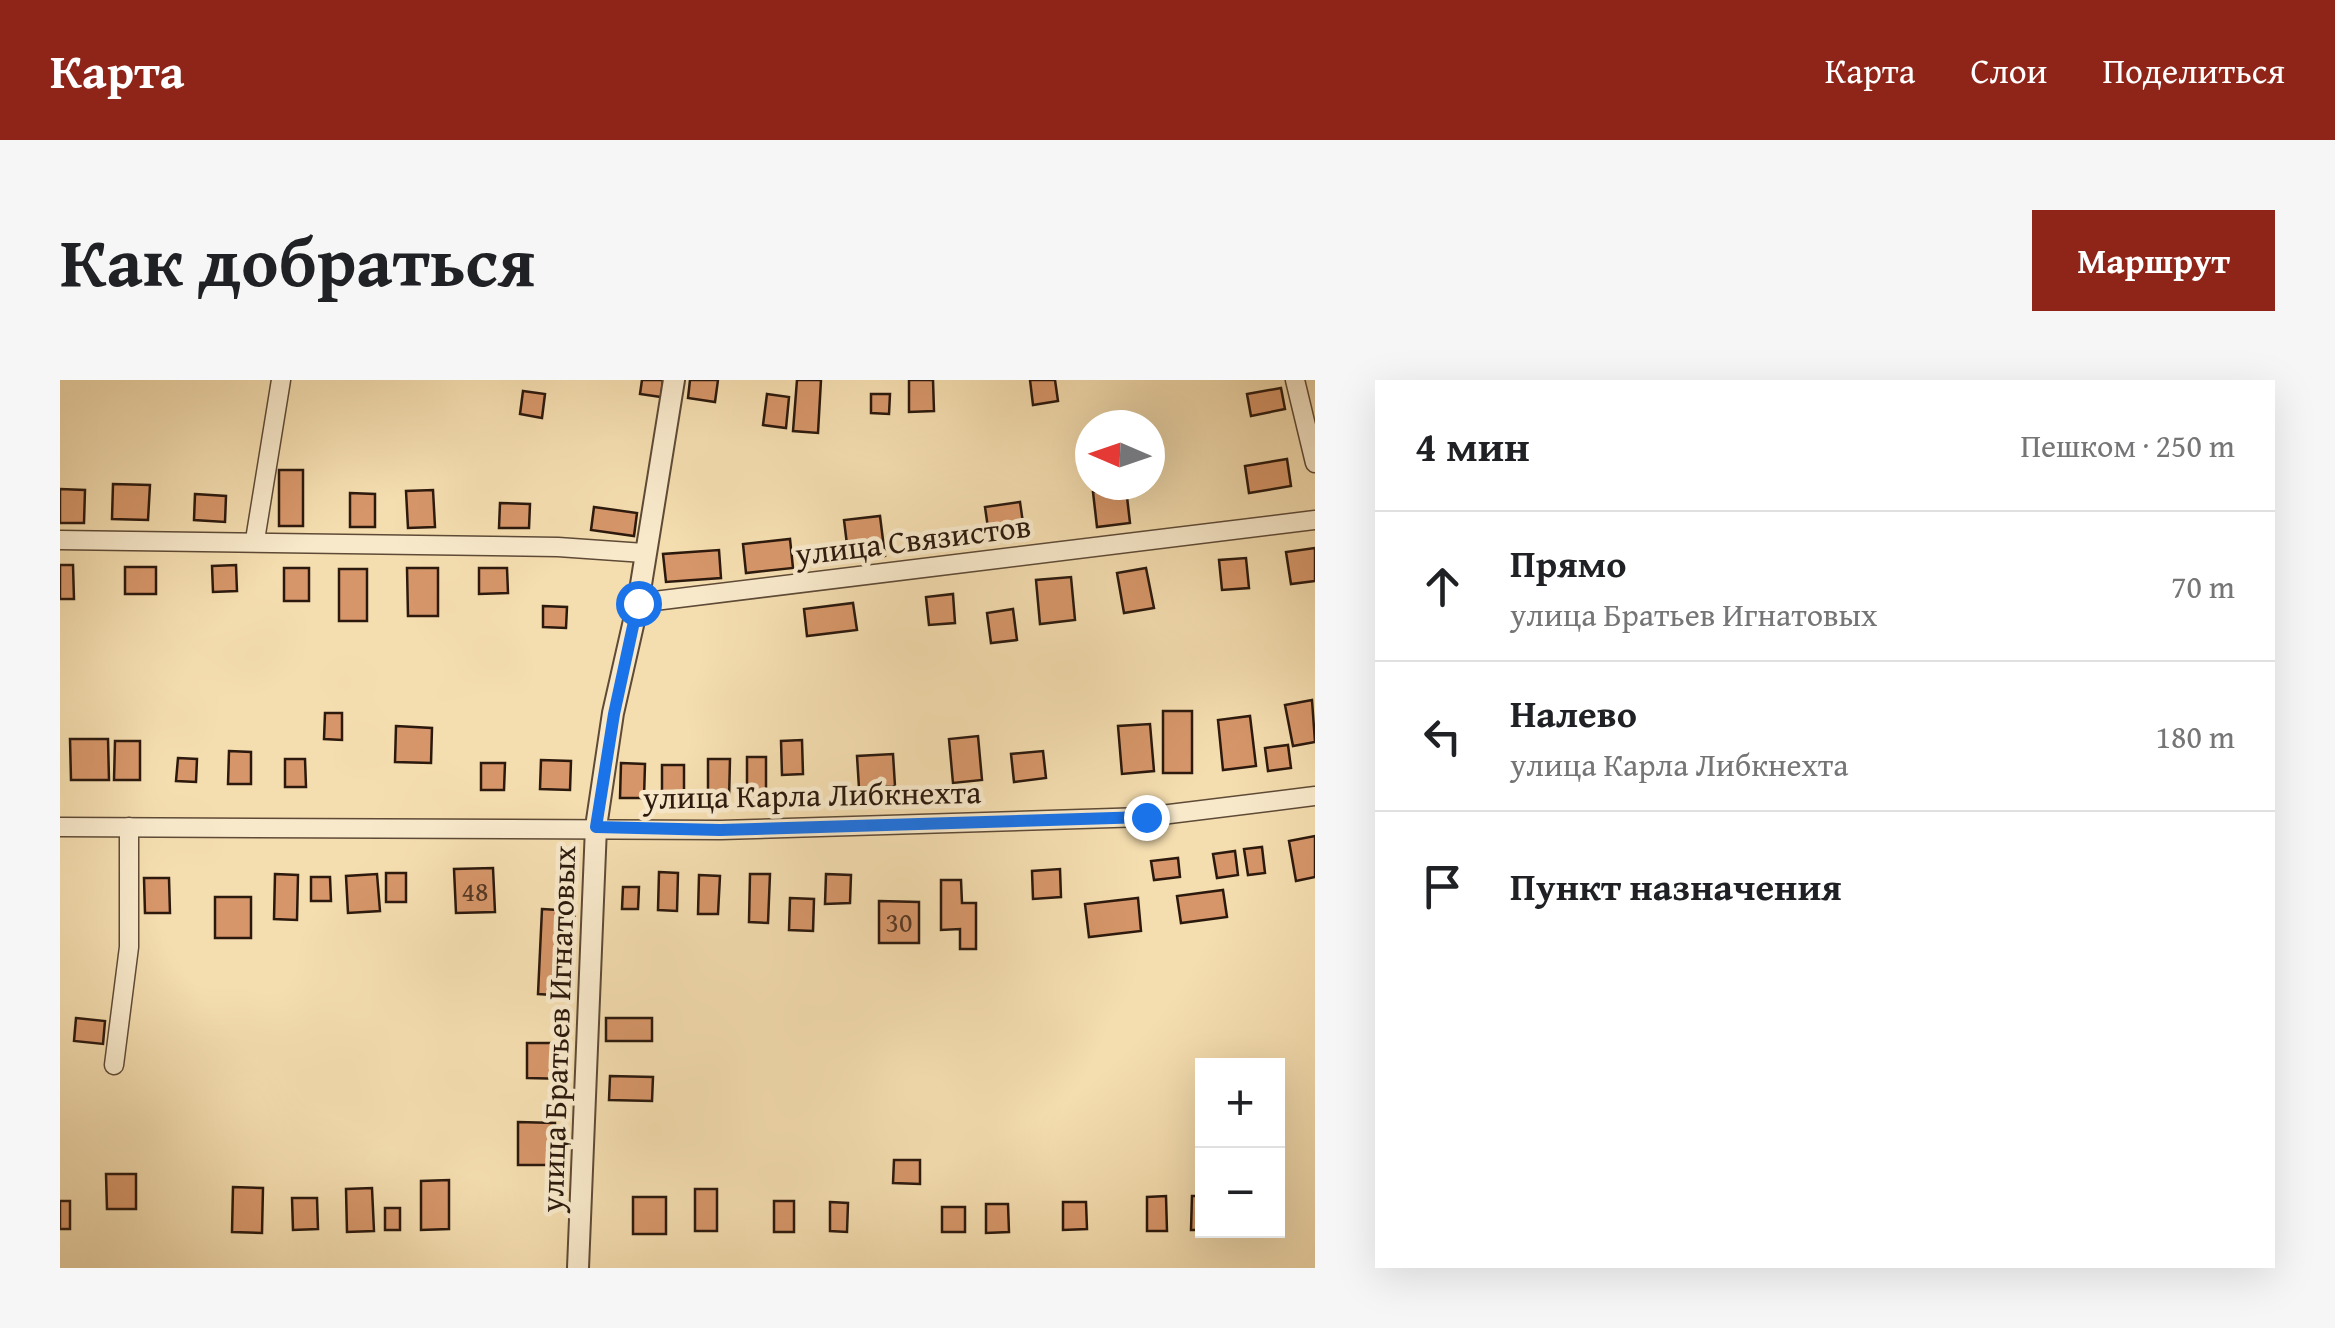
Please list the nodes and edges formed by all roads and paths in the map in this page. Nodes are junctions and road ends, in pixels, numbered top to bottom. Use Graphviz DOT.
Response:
graph roads {
  1 [pos="281,380"];
  2 [pos="674,380"];
  3 [pos="1295,380"];
  4 [pos="1315,463"];
  5 [pos="1315,520"];
  6 [pos="60,540"];
  7 [pos="255,540"];
  8 [pos="644,554"];
  9 [pos="638,603"];
  10 [pos="1315,796"];
  11 [pos="60,826"];
  12 [pos="130,827"];
  13 [pos="596,827"];
  14 [pos="114,1066"];
  15 [pos="578,1268"];
  1 -- 7 [label="street"];
  2 -- 8 [label="street, улица Братьев Игнатовых"];
  3 -- 4 [label="street"];
  5 -- 9 [label="street, улица Связистов"];
  6 -- 7 [label="street"];
  7 -- 8 [label="street"];
  8 -- 9 [label="street, улица Братьев Игнатовых"];
  9 -- 13 [label="street, улица Братьев Игнатовых"];
  10 -- 13 [label="street, улица Карла Либкнехта"];
  11 -- 12 [label="street, улица Карла Либкнехта"];
  12 -- 13 [label="street, улица Карла Либкнехта"];
  12 -- 14 [label="street"];
  13 -- 15 [label="street, улица Братьев Игнатовых"];
}
